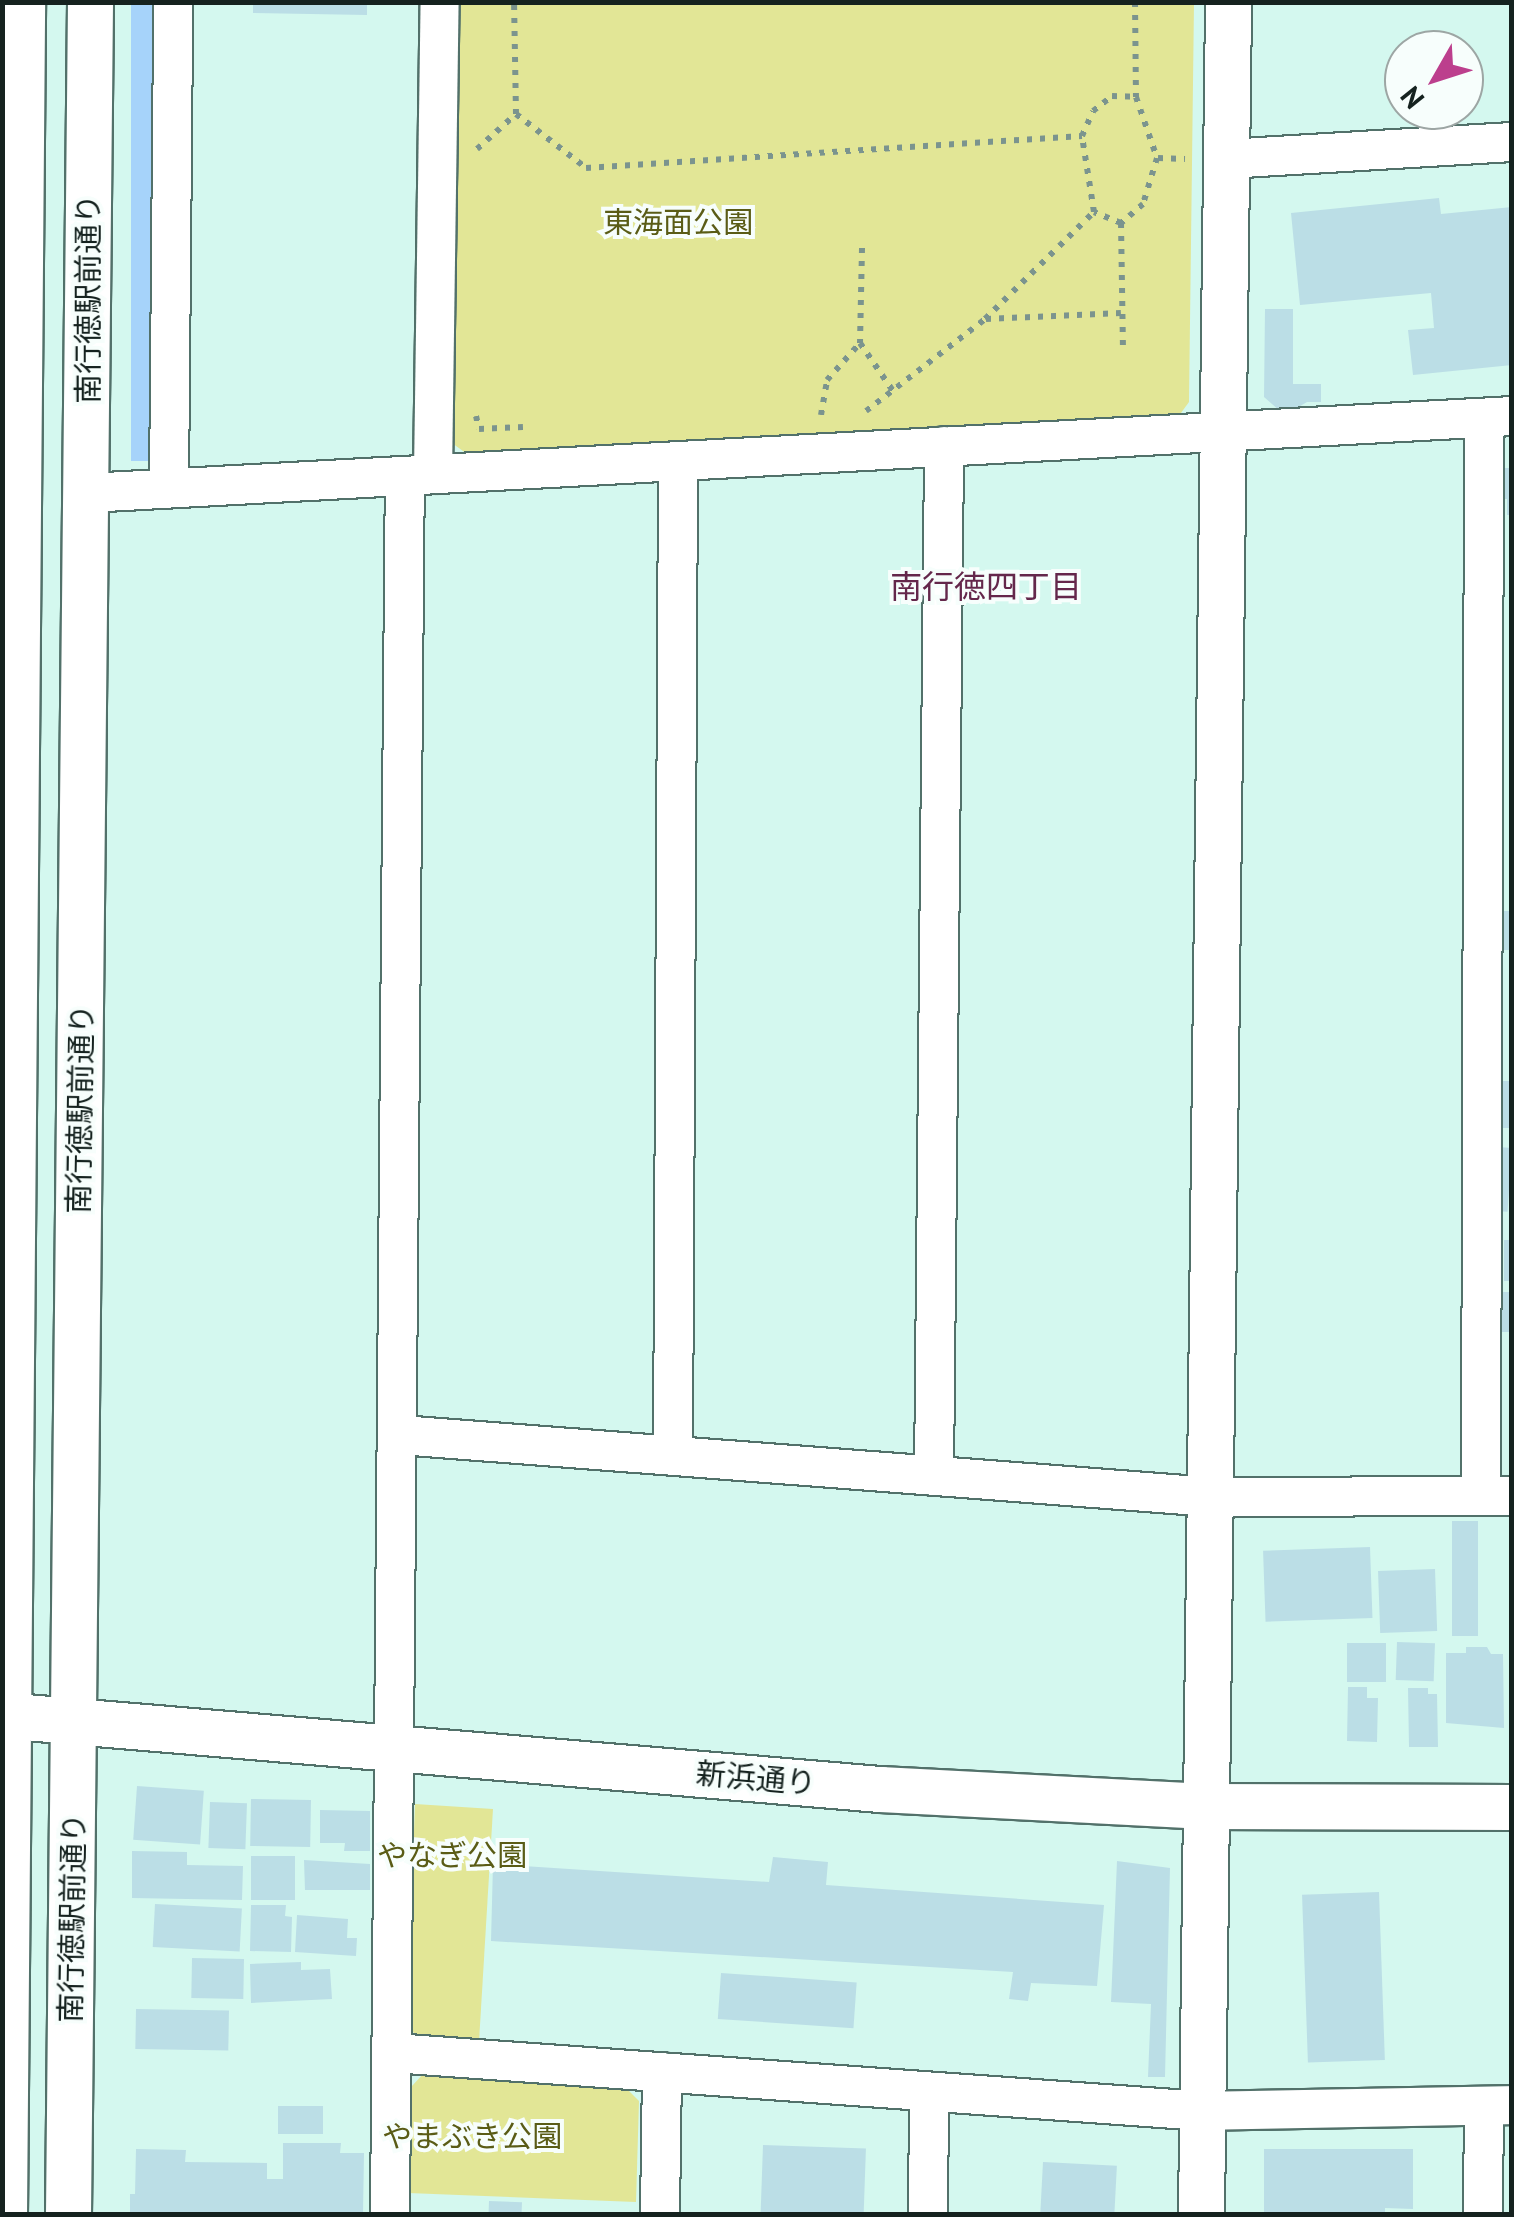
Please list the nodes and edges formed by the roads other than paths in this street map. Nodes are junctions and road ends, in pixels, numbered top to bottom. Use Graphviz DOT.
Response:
graph roads {
  1 [pos="22,2"];
  2 [pos="90,2"];
  3 [pos="172,2"];
  4 [pos="440,2"];
  5 [pos="1228,2"];
  6 [pos="1512,142"];
  7 [pos="1226,160"];
  8 [pos="1498,417"];
  9 [pos="1223,431"];
  10 [pos="944,446"];
  11 [pos="678,461"];
  12 [pos="419,475"];
  13 [pos="169,488"];
  14 [pos="87,493"];
  15 [pos="11,503"];
  16 [pos="400,1435"];
  17 [pos="673,1456"];
  18 [pos="934,1476"];
  19 [pos="1496,1496"];
  20 [pos="1210,1497"];
  21 [pos="6,1716"];
  22 [pos="74,1721"];
  23 [pos="397,1749"];
  24 [pos="1206,1806"];
  25 [pos="1512,1807"];
  26 [pos="393,2053"];
  27 [pos="662,2072"];
  28 [pos="929,2092"];
  29 [pos="1498,2106"];
  30 [pos="1202,2111"];
  31 [pos="4,2214"];
  32 [pos="68,2214"];
  33 [pos="390,2214"];
  34 [pos="660,2214"];
  35 [pos="928,2214"];
  36 [pos="1201,2214"];
  37 [pos="1483,2214"];
  1 -- 15 [label="street"];
  2 -- 14 [label="street, 南行徳駅前通り"];
  3 -- 13 [label="street"];
  4 -- 12 [label="street"];
  5 -- 7 [label="street"];
  6 -- 7 [label="street"];
  7 -- 9 [label="street"];
  8 -- 9 [label="street"];
  8 -- 19 [label="street"];
  9 -- 10 [label="street"];
  9 -- 20 [label="street"];
  10 -- 11 [label="street"];
  10 -- 18 [label="street"];
  11 -- 12 [label="street"];
  11 -- 17 [label="street"];
  12 -- 13 [label="street"];
  12 -- 16 [label="street"];
  13 -- 14 [label="street"];
  14 -- 22 [label="street, 南行徳駅前通り"];
  15 -- 21 [label="street"];
  16 -- 17 [label="street"];
  16 -- 23 [label="street"];
  17 -- 18 [label="street"];
  18 -- 20 [label="street"];
  19 -- 20 [label="street"];
  20 -- 24 [label="street"];
  21 -- 22 [label="street, 新浜通り"];
  21 -- 31 [label="street"];
  22 -- 23 [label="street, 新浜通り"];
  22 -- 32 [label="street, 南行徳駅前通り"];
  23 -- 24 [label="street, 新浜通り"];
  23 -- 26 [label="street"];
  24 -- 25 [label="street, 新浜通り"];
  24 -- 30 [label="street"];
  26 -- 27 [label="street"];
  26 -- 33 [label="street"];
  27 -- 28 [label="street"];
  27 -- 34 [label="street"];
  28 -- 30 [label="street"];
  28 -- 35 [label="street"];
  29 -- 30 [label="street"];
  29 -- 37 [label="street"];
  30 -- 36 [label="street"];
}
